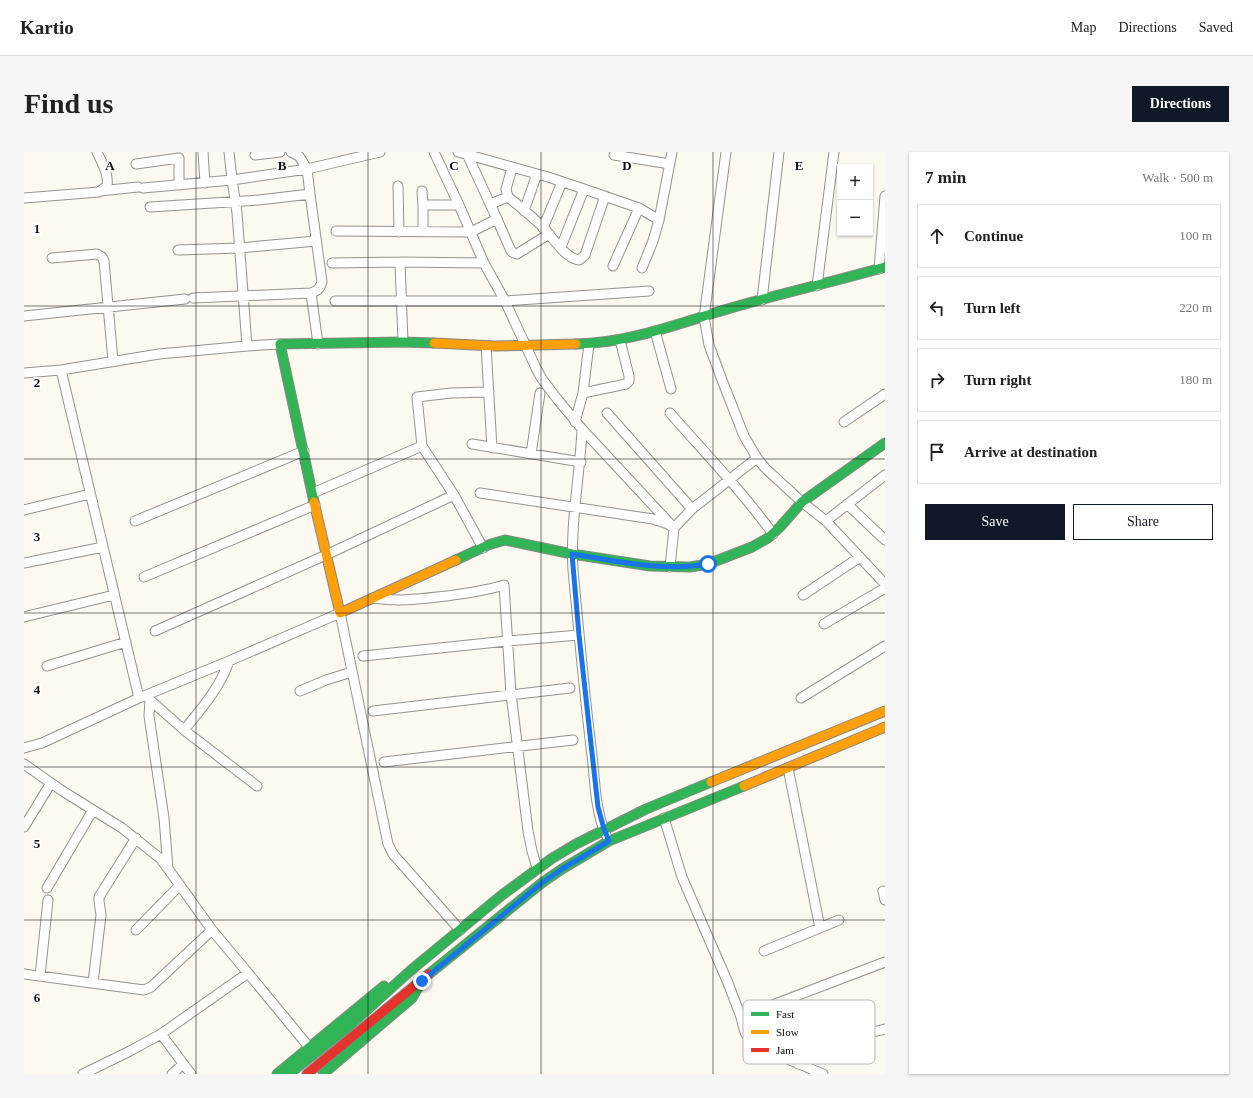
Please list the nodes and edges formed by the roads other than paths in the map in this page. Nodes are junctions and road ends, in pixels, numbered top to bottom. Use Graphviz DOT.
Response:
graph roads {
  1 [pos="97,152"];
  2 [pos="203,152"];
  3 [pos="229,152"];
  4 [pos="280,152"];
  5 [pos="291,152"];
  6 [pos="380,152"];
  7 [pos="434,152"];
  8 [pos="672,152"];
  9 [pos="726,152"];
  10 [pos="779,152"];
  11 [pos="834,152"];
  12 [pos="463,153"];
  13 [pos="178,155"];
  14 [pos="614,155"];
  15 [pos="255,156"];
  16 [pos="136,164"];
  17 [pos="670,164"];
  18 [pos="512,168"];
  19 [pos="307,169"];
  20 [pos="537,174"];
  21 [pos="232,180"];
  22 [pos="562,182"];
  23 [pos="205,183"];
  24 [pos="179,185"];
  25 [pos="398,186"];
  26 [pos="584,189"];
  27 [pos="422,191"];
  28 [pos="99,192"];
  29 [pos="310,194"];
  30 [pos="605,196"];
  31 [pos="885,196"];
  32 [pos="508,197"];
  33 [pos="24,198"];
  34 [pos="236,201"];
  35 [pos="459,204"];
  36 [pos="490,204"];
  37 [pos="423,205"];
  38 [pos="150,207"];
  39 [pos="639,208"];
  40 [pos="524,211"];
  41 [pos="497,219"];
  42 [pos="659,220"];
  43 [pos="336,231"];
  44 [pos="546,231"];
  45 [pos="399,232"];
  46 [pos="423,232"];
  47 [pos="471,232"];
  48 [pos="316,240"];
  49 [pos="561,247"];
  50 [pos="239,248"];
  51 [pos="178,250"];
  52 [pos="52,258"];
  53 [pos="400,262"];
  54 [pos="332,263"];
  55 [pos="484,263"];
  56 [pos="613,266"];
  57 [pos="642,268"];
  58 [pos="882,268"];
  59 [pos="817,286"];
  60 [pos="649,291"];
  61 [pos="311,293"];
  62 [pos="243,297"];
  63 [pos="762,300"];
  64 [pos="336,301"];
  65 [pos="505,301"];
  66 [pos="402,302"];
  67 [pos="108,307"];
  68 [pos="24,316"];
  69 [pos="704,317"];
  70 [pos="655,331"];
  71 [pos="620,340"];
  72 [pos="403,342"];
  73 [pos="280,344"];
  74 [pos="318,344"];
  75 [pos="589,344"];
  76 [pos="525,345"];
  77 [pos="247,346"];
  78 [pos="486,346"];
  79 [pos="113,361"];
  80 [pos="61,370"];
  81 [pos="24,373"];
  82 [pos="671,389"];
  83 [pos="489,392"];
  84 [pos="540,393"];
  85 [pos="583,393"];
  86 [pos="885,394"];
  87 [pos="607,413"];
  88 [pos="670,413"];
  89 [pos="575,422"];
  90 [pos="844,422"];
  91 [pos="582,429"];
  92 [pos="885,443"];
  93 [pos="472,444"];
  94 [pos="422,446"];
  95 [pos="492,448"];
  96 [pos="304,451"];
  97 [pos="531,454"];
  98 [pos="757,458"];
  99 [pos="581,462"];
  100 [pos="885,475"];
  101 [pos="730,480"];
  102 [pos="313,493"];
  103 [pos="480,493"];
  104 [pos="90,494"];
  105 [pos="454,495"];
  106 [pos="802,502"];
  107 [pos="847,504"];
  108 [pos="316,505"];
  109 [pos="576,508"];
  110 [pos="692,509"];
  111 [pos="24,510"];
  112 [pos="826,520"];
  113 [pos="135,521"];
  114 [pos="674,528"];
  115 [pos="773,534"];
  116 [pos="885,540"];
  117 [pos="103,546"];
  118 [pos="483,548"];
  119 [pos="572,554"];
  120 [pos="326,555"];
  121 [pos="860,557"];
  122 [pos="24,563"];
  123 [pos="670,567"];
  124 [pos="144,577"];
  125 [pos="885,584"];
  126 [pos="885,588"];
  127 [pos="114,595"];
  128 [pos="803,595"];
  129 [pos="373,598"];
  130 [pos="340,613"];
  131 [pos="24,617"];
  132 [pos="824,624"];
  133 [pos="155,631"];
  134 [pos="579,635"];
  135 [pos="507,641"];
  136 [pos="126,642"];
  137 [pos="885,646"];
  138 [pos="362,656"];
  139 [pos="228,661"];
  140 [pos="48,666"];
  141 [pos="352,672"];
  142 [pos="570,688"];
  143 [pos="300,691"];
  144 [pos="512,694"];
  145 [pos="145,698"];
  146 [pos="801,698"];
  147 [pos="373,711"];
  148 [pos="885,711"];
  149 [pos="885,727"];
  150 [pos="184,730"];
  151 [pos="573,740"];
  152 [pos="518,747"];
  153 [pos="24,748"];
  154 [pos="384,762"];
  155 [pos="24,764"];
  156 [pos="788,768"];
  157 [pos="51,783"];
  158 [pos="257,786"];
  159 [pos="93,810"];
  160 [pos="664,818"];
  161 [pos="24,827"];
  162 [pos="604,829"];
  163 [pos="136,838"];
  164 [pos="609,841"];
  165 [pos="537,868"];
  166 [pos="168,869"];
  167 [pos="180,885"];
  168 [pos="47,888"];
  169 [pos="48,900"];
  170 [pos="839,920"];
  171 [pos="820,928"];
  172 [pos="136,930"];
  173 [pos="212,930"];
  174 [pos="460,930"];
  175 [pos="764,951"];
  176 [pos="885,962"];
  177 [pos="410,971"];
  178 [pos="248,972"];
  179 [pos="24,974"];
  180 [pos="40,976"];
  181 [pos="422,981"];
  182 [pos="93,983"];
  183 [pos="785,1000"];
  184 [pos="743,1016"];
  185 [pos="740,1017"];
  186 [pos="743,1027"];
  187 [pos="885,1029"];
  188 [pos="875,1032"];
  189 [pos="161,1034"];
  190 [pos="309,1047"];
  191 [pos="183,1064"];
  192 [pos="798,1064"];
  193 [pos="328,1072"];
  194 [pos="83,1074"];
  195 [pos="172,1074"];
  196 [pos="191,1074"];
  197 [pos="277,1074"];
  198 [pos="289,1074"];
  199 [pos="307,1074"];
  200 [pos="822,1074"];
  1 -- 28 [label="street"];
  2 -- 23 [label="street"];
  3 -- 21 [label="street"];
  4 -- 15 [label="street"];
  5 -- 19 [label="street"];
  6 -- 19 [label="street"];
  7 -- 35 [label="street"];
  8 -- 17 [label="street"];
  9 -- 69 [label="street"];
  10 -- 63 [label="street"];
  11 -- 59 [label="street"];
  12 -- 18 [label="street"];
  12 -- 36 [label="street"];
  13 -- 16 [label="street"];
  13 -- 24 [label="street"];
  14 -- 17 [label="street"];
  17 -- 42 [label="street"];
  18 -- 20 [label="street"];
  18 -- 32 [label="street"];
  19 -- 21 [label="street"];
  19 -- 29 [label="street"];
  20 -- 22 [label="street"];
  20 -- 40 [label="street"];
  21 -- 23 [label="street"];
  21 -- 34 [label="street"];
  22 -- 26 [label="street"];
  22 -- 44 [label="street"];
  23 -- 24 [label="street"];
  24 -- 28 [label="street"];
  25 -- 45 [label="street"];
  26 -- 30 [label="street"];
  26 -- 49 [label="street"];
  27 -- 37 [label="street"];
  28 -- 33 [label="street"];
  29 -- 34 [label="street"];
  29 -- 48 [label="street"];
  30 -- 39 [label="street"];
  30 -- 49 [label="street"];
  31 -- 58 [label="street"];
  32 -- 36 [label="street"];
  32 -- 40 [label="street"];
  34 -- 38 [label="street"];
  34 -- 50 [label="street"];
  35 -- 37 [label="street"];
  35 -- 47 [label="street"];
  36 -- 41 [label="street"];
  37 -- 46 [label="street"];
  39 -- 42 [label="street"];
  39 -- 56 [label="street"];
  40 -- 44 [label="street"];
  41 -- 44 [label="street"];
  41 -- 47 [label="street"];
  42 -- 57 [label="street"];
  43 -- 45 [label="street"];
  44 -- 49 [label="street"];
  45 -- 46 [label="street"];
  46 -- 47 [label="street"];
  47 -- 55 [label="street"];
  48 -- 50 [label="street"];
  48 -- 61 [label="street"];
  50 -- 51 [label="street"];
  50 -- 62 [label="street"];
  52 -- 67 [label="street"];
  53 -- 54 [label="street"];
  53 -- 55 [label="street"];
  53 -- 66 [label="street"];
  55 -- 65 [label="street"];
  58 -- 59 [label="street"];
  59 -- 63 [label="street"];
  60 -- 65 [label="street"];
  61 -- 62 [label="street"];
  61 -- 74 [label="street"];
  62 -- 67 [label="street"];
  62 -- 77 [label="street"];
  63 -- 69 [label="street"];
  64 -- 66 [label="street"];
  65 -- 66 [label="street"];
  65 -- 76 [label="street"];
  66 -- 72 [label="street"];
  67 -- 68 [label="street"];
  67 -- 79 [label="street"];
  69 -- 70 [label="street"];
  69 -- 98 [label="street"];
  70 -- 71 [label="street"];
  70 -- 82 [label="street"];
  71 -- 75 [label="street"];
  71 -- 85 [label="street"];
  72 -- 74 [label="street"];
  72 -- 78 [label="street"];
  73 -- 74 [label="street"];
  73 -- 77 [label="street"];
  73 -- 96 [label="street"];
  75 -- 76 [label="street"];
  75 -- 85 [label="street"];
  76 -- 78 [label="street"];
  76 -- 89 [label="street"];
  77 -- 79 [label="street"];
  78 -- 83 [label="street"];
  79 -- 80 [label="street"];
  80 -- 81 [label="street"];
  80 -- 104 [label="street"];
  83 -- 94 [label="street"];
  83 -- 95 [label="street"];
  84 -- 97 [label="street"];
  85 -- 89 [label="street"];
  86 -- 90 [label="street"];
  87 -- 110 [label="street"];
  88 -- 101 [label="street"];
  89 -- 91 [label="street"];
  91 -- 99 [label="street"];
  91 -- 114 [label="street"];
  92 -- 106 [label="street"];
  93 -- 95 [label="street"];
  94 -- 102 [label="street"];
  94 -- 105 [label="street"];
  95 -- 97 [label="street"];
  96 -- 102 [label="street"];
  96 -- 113 [label="street"];
  97 -- 99 [label="street"];
  98 -- 101 [label="street"];
  98 -- 106 [label="street"];
  99 -- 109 [label="street"];
  100 -- 107 [label="street"];
  101 -- 110 [label="street"];
  101 -- 115 [label="street"];
  102 -- 108 [label="street"];
  103 -- 109 [label="street"];
  104 -- 111 [label="street"];
  104 -- 117 [label="street"];
  105 -- 118 [label="street"];
  105 -- 120 [label="street"];
  106 -- 112 [label="street"];
  106 -- 115 [label="street"];
  107 -- 112 [label="street"];
  107 -- 116 [label="street"];
  108 -- 120 [label="street"];
  108 -- 124 [label="street"];
  109 -- 114 [label="street"];
  109 -- 119 [label="street"];
  110 -- 114 [label="street"];
  112 -- 121 [label="street"];
  114 -- 123 [label="street"];
  115 -- 123 [label="street"];
  117 -- 122 [label="street"];
  117 -- 127 [label="street"];
  118 -- 119 [label="street"];
  118 -- 129 [label="street"];
  119 -- 123 [label="street"];
  119 -- 134 [label="street"];
  120 -- 130 [label="street"];
  120 -- 133 [label="street"];
  121 -- 125 [label="street"];
  121 -- 128 [label="street"];
  126 -- 132 [label="street"];
  127 -- 131 [label="street"];
  127 -- 136 [label="street"];
  129 -- 130 [label="street"];
  129 -- 135 [label="street"];
  130 -- 139 [label="street"];
  130 -- 141 [label="street"];
  134 -- 135 [label="street"];
  134 -- 162 [label="street"];
  135 -- 138 [label="street"];
  135 -- 144 [label="street"];
  136 -- 140 [label="street"];
  136 -- 145 [label="street"];
  137 -- 146 [label="street"];
  139 -- 145 [label="street"];
  139 -- 150 [label="street"];
  141 -- 143 [label="street"];
  141 -- 174 [label="street"];
  142 -- 144 [label="street"];
  144 -- 147 [label="street"];
  144 -- 152 [label="street"];
  145 -- 150 [label="street"];
  145 -- 153 [label="street"];
  145 -- 166 [label="street"];
  148 -- 162 [label="street"];
  149 -- 156 [label="street"];
  150 -- 158 [label="street"];
  151 -- 152 [label="street"];
  152 -- 154 [label="street"];
  152 -- 165 [label="street"];
  155 -- 157 [label="street"];
  156 -- 160 [label="street"];
  156 -- 171 [label="street"];
  157 -- 159 [label="street"];
  157 -- 161 [label="street"];
  159 -- 163 [label="street"];
  159 -- 168 [label="street"];
  160 -- 164 [label="street"];
  160 -- 185 [label="street"];
  162 -- 164 [label="street"];
  162 -- 165 [label="street"];
  163 -- 166 [label="street"];
  163 -- 182 [label="street"];
  164 -- 181 [label="street"];
  165 -- 174 [label="street"];
  166 -- 167 [label="street"];
  167 -- 172 [label="street"];
  167 -- 173 [label="street"];
  169 -- 180 [label="street"];
  170 -- 171 [label="street"];
  171 -- 175 [label="street"];
  173 -- 178 [label="street"];
  173 -- 182 [label="street"];
  174 -- 177 [label="street"];
  176 -- 183 [label="street"];
  177 -- 190 [label="street"];
  177 -- 198 [label="street"];
  178 -- 189 [label="street"];
  178 -- 190 [label="street"];
  179 -- 180 [label="street"];
  180 -- 182 [label="street"];
  181 -- 193 [label="street"];
  181 -- 199 [label="street"];
  184 -- 185 [label="street"];
  185 -- 186 [label="street"];
  187 -- 188 [label="street"];
  189 -- 191 [label="street"];
  189 -- 194 [label="street"];
  190 -- 197 [label="street"];
  191 -- 195 [label="street"];
  191 -- 196 [label="street"];
  192 -- 200 [label="street"];
}
